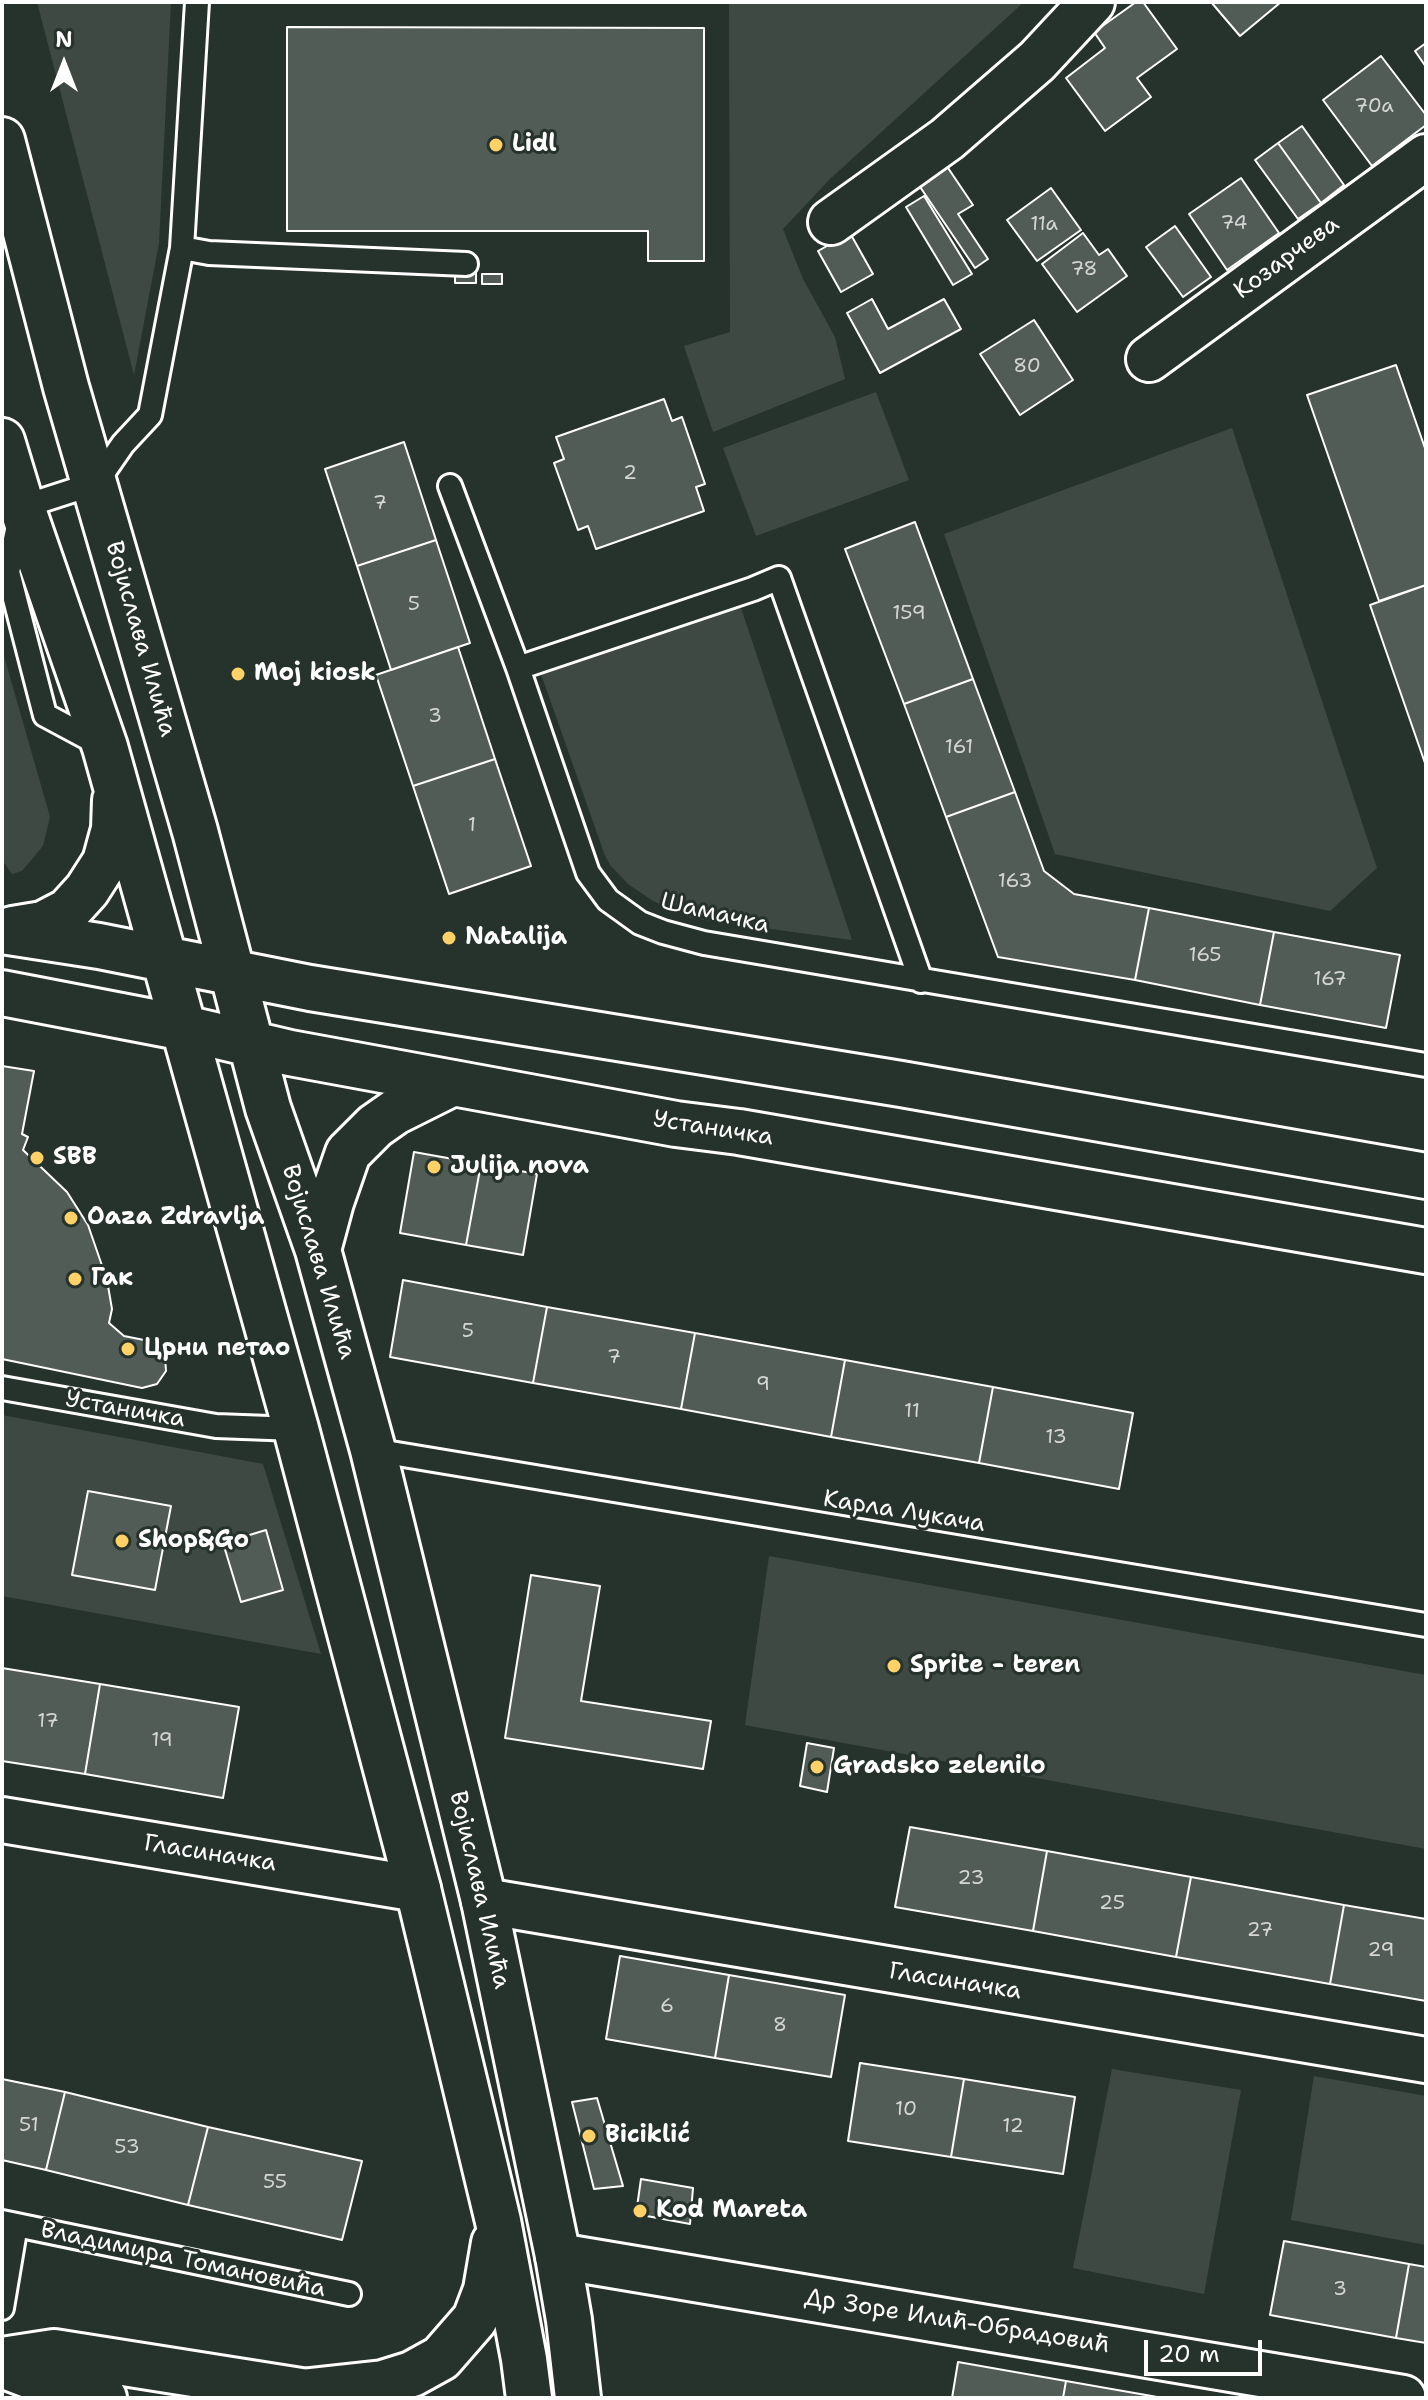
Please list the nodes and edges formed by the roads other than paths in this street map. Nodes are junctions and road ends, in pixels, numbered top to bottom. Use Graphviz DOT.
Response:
graph roads {
  1 [pos="197,2"];
  2 [pos="1092,2"];
  3 [pos="2,140"];
  4 [pos="1426,157"];
  5 [pos="831,222"];
  6 [pos="182,248"];
  7 [pos="466,264"];
  8 [pos="1149,359"];
  9 [pos="2,441"];
  10 [pos="96,483"];
  11 [pos="450,486"];
  12 [pos="22,507"];
  13 [pos="518,668"];
  14 [pos="110,766"];
  15 [pos="2,931"];
  16 [pos="165,960"];
  17 [pos="234,974"];
  18 [pos="921,981"];
  19 [pos="2,993"];
  20 [pos="184,1028"];
  21 [pos="252,1043"];
  22 [pos="1426,1065"];
  23 [pos="453,1083"];
  24 [pos="1426,1176"];
  25 [pos="318,1250"];
  26 [pos="1426,1251"];
  27 [pos="2,1388"];
  28 [pos="296,1429"];
  29 [pos="373,1450"];
  30 [pos="1426,1625"];
  31 [pos="2,1820"];
  32 [pos="418,1889"];
  33 [pos="484,1901"];
  34 [pos="1426,2060"];
  35 [pos="498,2221"];
  36 [pos="9,2223"];
  37 [pos="558,2256"];
  38 [pos="349,2294"];
  39 [pos="2,2308"];
  40 [pos="2,2362"];
  41 [pos="327,2395"];
  42 [pos="104,2398"];
  43 [pos="529,2398"];
  44 [pos="578,2398"];
  45 [pos="1403,2398"];
  1 -- 6 [label="lane"];
  2 -- 5 [label="main road"];
  3 -- 10 [label="main road, Војислава Илића"];
  4 -- 8 [label="main road, Козарчева"];
  6 -- 7 [label="lane"];
  6 -- 10 [label="lane"];
  9 -- 12 [label="main road"];
  10 -- 12 [label="lane"];
  10 -- 17 [label="main road, Војислава Илића"];
  11 -- 13 [label="lane, Шамачка"];
  12 -- 14 [label="main road"];
  13 -- 18 [label="lane, Шамачка"];
  13 -- 18 [label="lane"];
  14 -- 15 [label="main road"];
  14 -- 16 [label="main road"];
  15 -- 16 [label="main road"];
  16 -- 17 [label="main road"];
  16 -- 20 [label="main road"];
  17 -- 21 [label="main road, Војислава Илића"];
  17 -- 24 [label="main road"];
  18 -- 22 [label="lane"];
  19 -- 20 [label="main road, Устаничка"];
  20 -- 21 [label="main road, Устаничка"];
  20 -- 28 [label="main road"];
  21 -- 23 [label="main road, Устаничка"];
  21 -- 25 [label="main road, Војислава Илића"];
  23 -- 25 [label="main road"];
  23 -- 26 [label="main road, Устаничка"];
  25 -- 29 [label="main road, Војислава Илића"];
  27 -- 28 [label="lane, Устаничка"];
  28 -- 32 [label="main road"];
  29 -- 30 [label="lane, Карла Лукача"];
  29 -- 33 [label="main road, Војислава Илића"];
  31 -- 32 [label="main road, Гласиначка"];
  32 -- 35 [label="main road"];
  33 -- 34 [label="main road, Гласиначка"];
  33 -- 37 [label="main road, Војислава Илића"];
  35 -- 41 [label="main road"];
  35 -- 43 [label="main road"];
  36 -- 38 [label="lane, Владимира Томановића"];
  36 -- 39 [label="lane, Владимира Томановића"];
  37 -- 44 [label="main road, Војислава Илића"];
  37 -- 45 [label="main road, Др Зоре Илић-Обрадовић"];
  40 -- 41 [label="main road"];
  40 -- 42 [label="main road"];
}
